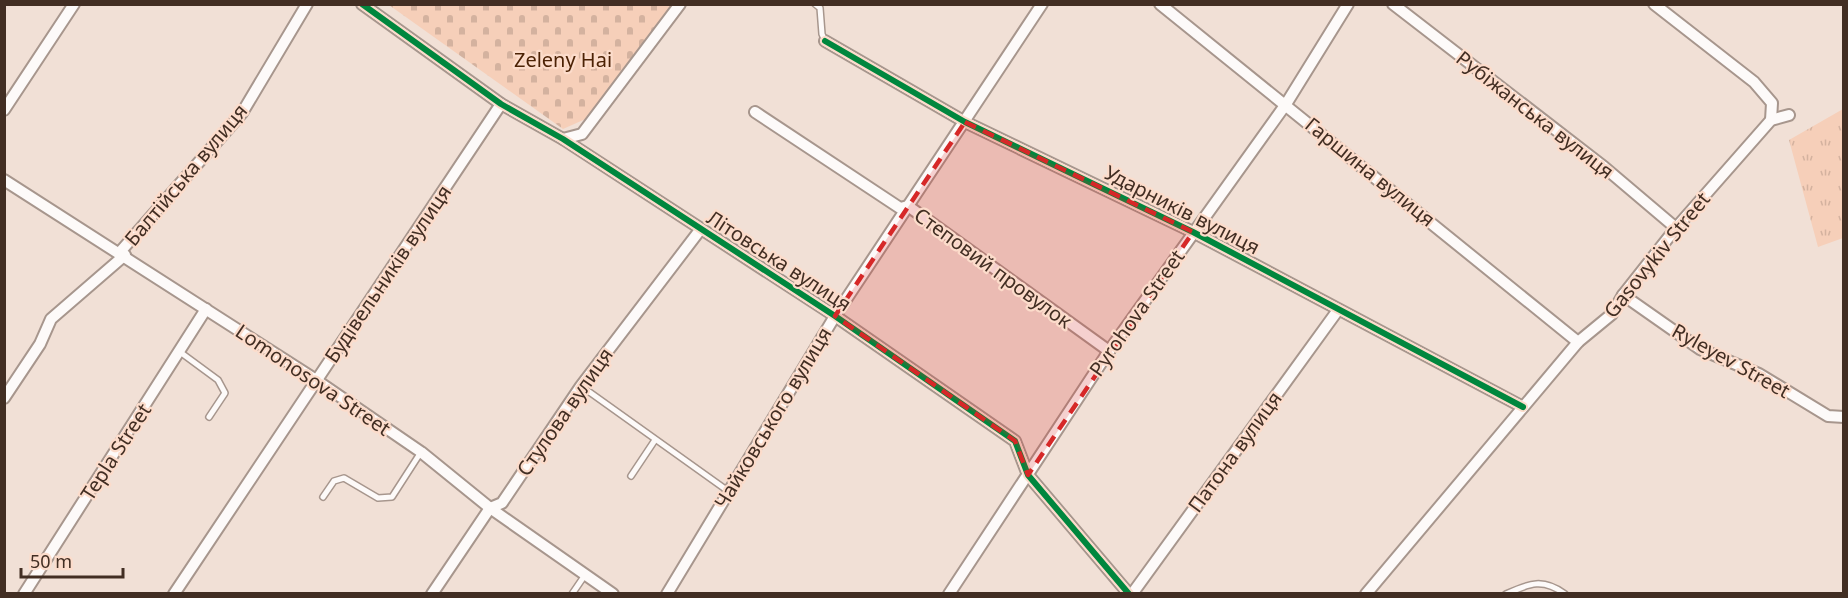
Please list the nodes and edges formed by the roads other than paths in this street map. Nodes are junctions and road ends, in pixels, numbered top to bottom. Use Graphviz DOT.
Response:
graph roads {
  1 [pos="74,4"];
  2 [pos="307,4"];
  3 [pos="362,4"];
  4 [pos="680,4"];
  5 [pos="814,4"];
  6 [pos="1042,4"];
  7 [pos="1160,4"];
  8 [pos="1348,4"];
  9 [pos="1393,4"];
  10 [pos="1654,4"];
  11 [pos="825,41"];
  12 [pos="501,104"];
  13 [pos="1286,104"];
  14 [pos="4,110"];
  15 [pos="756,112"];
  16 [pos="1789,115"];
  17 [pos="1771,120"];
  18 [pos="965,122"];
  19 [pos="563,139"];
  20 [pos="4,180"];
  21 [pos="908,206"];
  22 [pos="1676,228"];
  23 [pos="700,230"];
  24 [pos="1193,232"];
  25 [pos="123,254"];
  26 [pos="1623,295"];
  27 [pos="206,309"];
  28 [pos="1338,310"];
  29 [pos="836,316"];
  30 [pos="1578,342"];
  31 [pos="1109,351"];
  32 [pos="180,352"];
  33 [pos="316,381"];
  34 [pos="580,386"];
  35 [pos="4,398"];
  36 [pos="1523,407"];
  37 [pos="209,417"];
  38 [pos="1844,417"];
  39 [pos="655,440"];
  40 [pos="421,452"];
  41 [pos="1028,475"];
  42 [pos="631,476"];
  43 [pos="729,491"];
  44 [pos="323,497"];
  45 [pos="490,508"];
  46 [pos="586,574"];
  47 [pos="24,594"];
  48 [pos="174,594"];
  49 [pos="432,594"];
  50 [pos="572,594"];
  51 [pos="613,594"];
  52 [pos="668,594"];
  53 [pos="949,594"];
  54 [pos="1130,594"];
  55 [pos="1366,594"];
  56 [pos="1506,594"];
  57 [pos="1565,594"];
  1 -- 14 [label="street"];
  2 -- 25 [label="street, Балтійська вулиця"];
  3 -- 12 [label="street, Літовська вулиця"];
  4 -- 19 [label="street"];
  5 -- 11 [label="lane"];
  6 -- 18 [label="street, Чайковського вулиця"];
  7 -- 13 [label="street, Гаршина вулиця"];
  8 -- 13 [label="street, Pyrohova Street"];
  9 -- 22 [label="street, Рубіжанська вулиця"];
  10 -- 17 [label="street"];
  11 -- 18 [label="street, Ударників вулиця"];
  12 -- 19 [label="street, Літовська вулиця"];
  12 -- 33 [label="street, Будівельників вулиця"];
  13 -- 24 [label="street, Pyrohova Street"];
  13 -- 30 [label="street, Гаршина вулиця"];
  15 -- 21 [label="street, Степовий провулок"];
  16 -- 17 [label="street"];
  17 -- 22 [label="street, Gasovykiv Street"];
  18 -- 21 [label="street, Чайковського вулиця"];
  18 -- 24 [label="street, Ударників вулиця"];
  19 -- 23 [label="street, Літовська вулиця"];
  20 -- 25 [label="street, Lomonosova Street"];
  21 -- 29 [label="street, Чайковського вулиця"];
  21 -- 31 [label="street, Степовий провулок"];
  22 -- 26 [label="street, Gasovykiv Street"];
  23 -- 29 [label="street, Літовська вулиця"];
  23 -- 34 [label="street, Стулова вулиця"];
  24 -- 28 [label="street, Ударників вулиця"];
  24 -- 31 [label="street, Pyrohova Street"];
  25 -- 27 [label="street, Lomonosova Street"];
  25 -- 35 [label="street, Балтійська вулиця"];
  26 -- 30 [label="street, Gasovykiv Street"];
  26 -- 38 [label="street, Ryleyev Street"];
  27 -- 32 [label="street, Tepla Street"];
  27 -- 33 [label="street, Lomonosova Street"];
  28 -- 36 [label="street, Ударників вулиця"];
  28 -- 54 [label="street, Патона вулиця"];
  29 -- 41 [label="street, Літовська вулиця"];
  29 -- 43 [label="street, Чайковського вулиця"];
  30 -- 36 [label="street, Gasovykiv Street"];
  31 -- 41 [label="street, Pyrohova Street"];
  32 -- 37 [label="lane"];
  32 -- 47 [label="street, Tepla Street"];
  33 -- 40 [label="street, Lomonosova Street"];
  33 -- 48 [label="street, Будівельників вулиця"];
  34 -- 39 [label="lane"];
  34 -- 45 [label="street, Стулова вулиця"];
  36 -- 55 [label="street, Gasovykiv Street"];
  39 -- 42 [label="lane"];
  39 -- 43 [label="lane"];
  40 -- 44 [label="lane"];
  40 -- 45 [label="street, Lomonosova Street"];
  41 -- 53 [label="street, Pyrohova Street"];
  41 -- 54 [label="street, Літовська вулиця"];
  43 -- 52 [label="street, Чайковського вулиця"];
  45 -- 46 [label="street, Lomonosova Street"];
  45 -- 49 [label="street, Стулова вулиця"];
  46 -- 50 [label="lane"];
  46 -- 51 [label="street, Lomonosova Street"];
  56 -- 57 [label="lane"];
}
